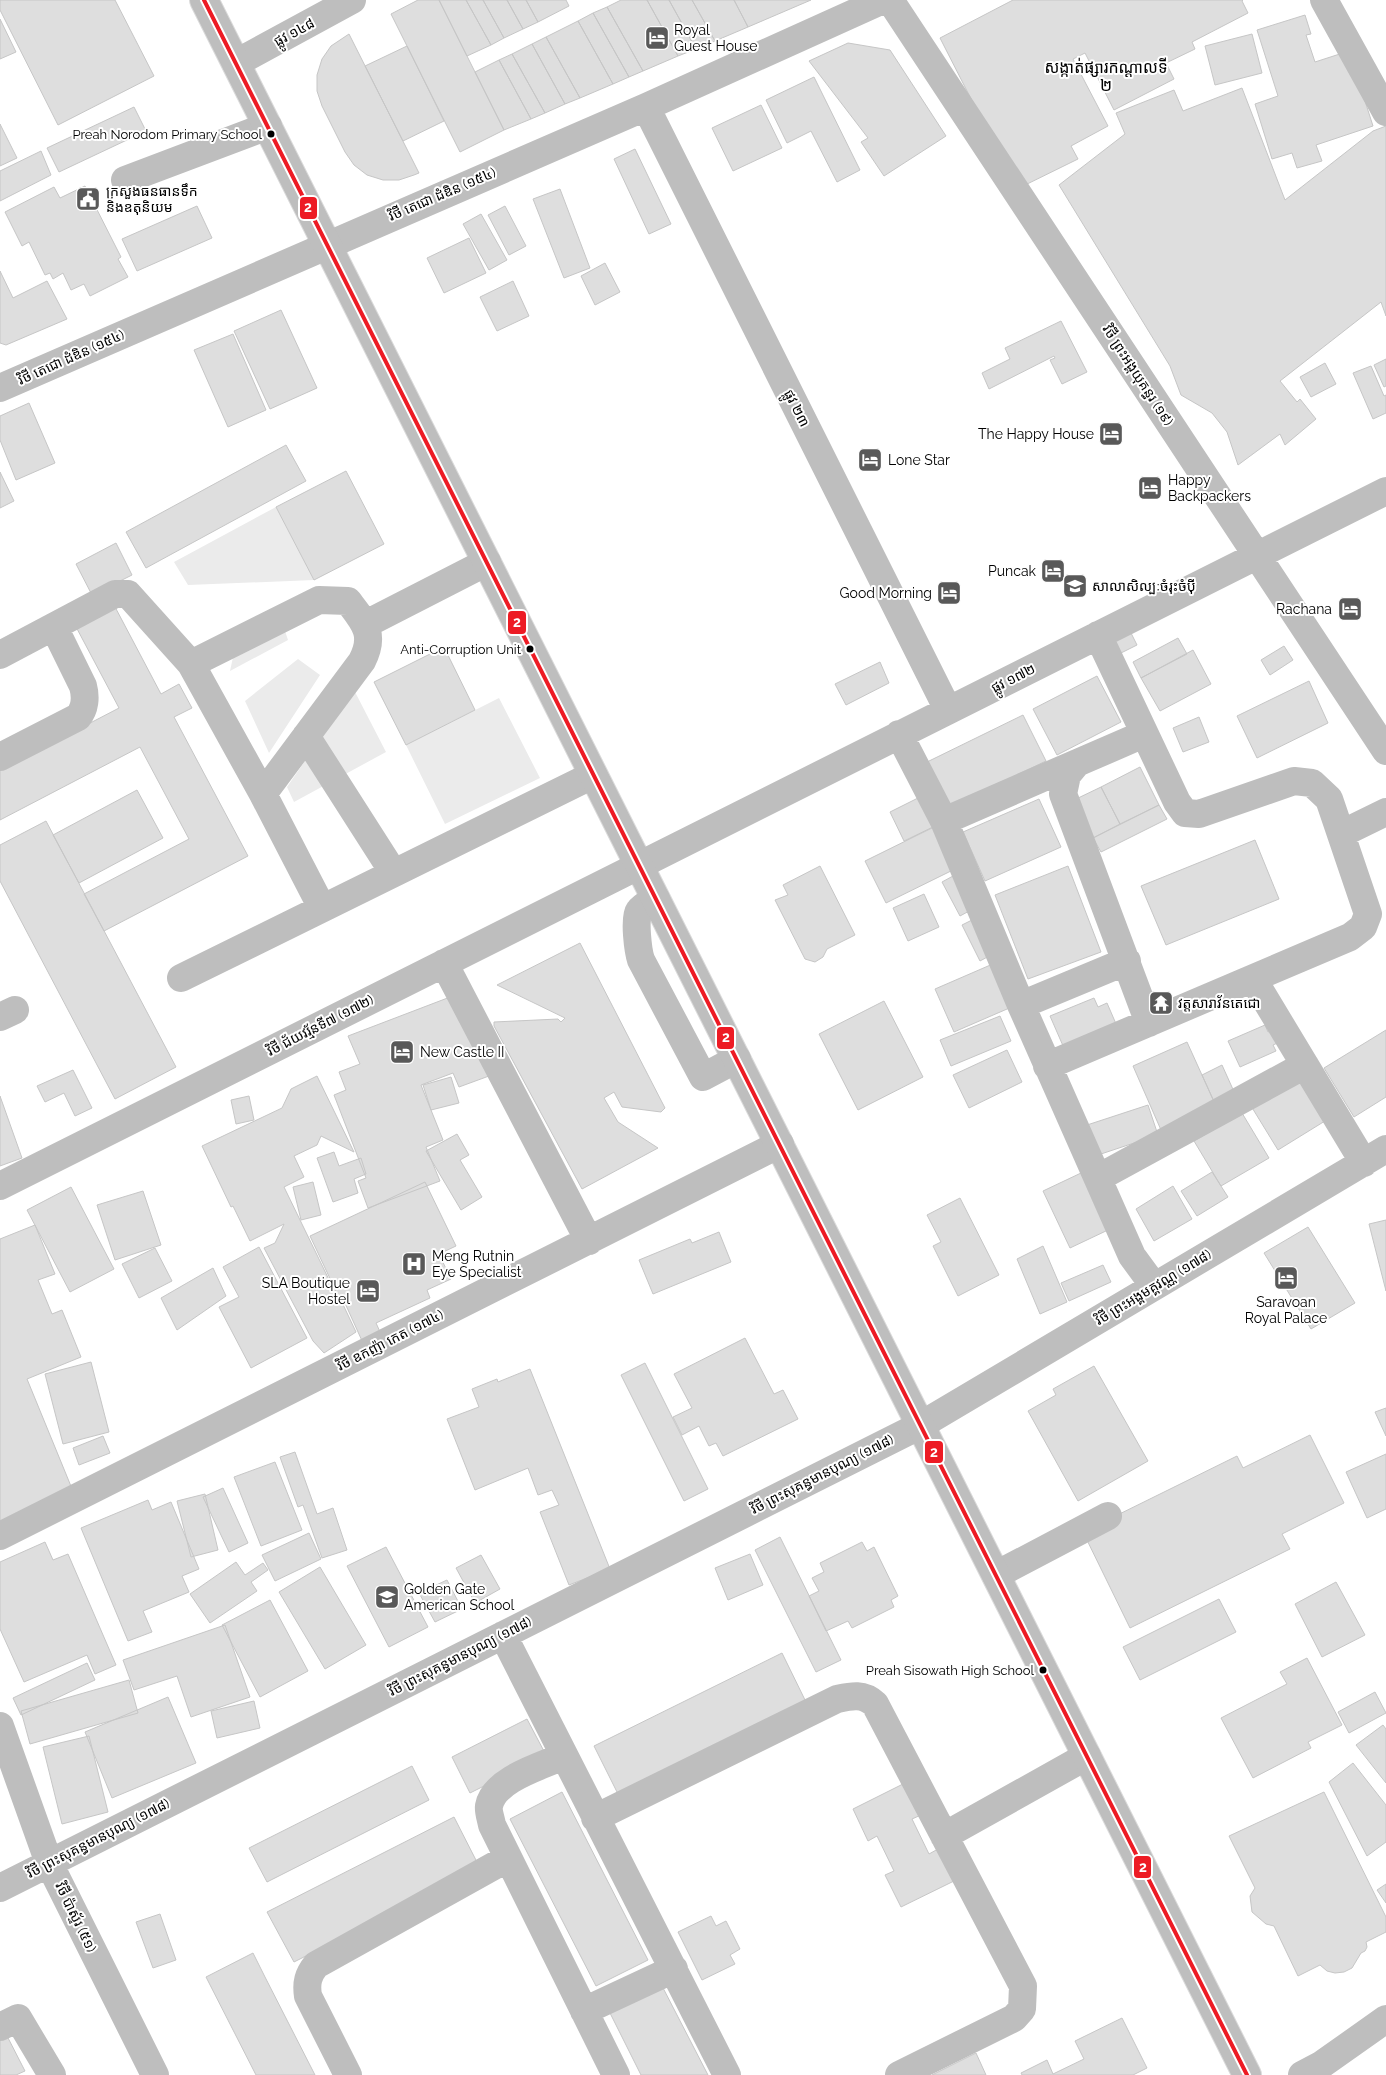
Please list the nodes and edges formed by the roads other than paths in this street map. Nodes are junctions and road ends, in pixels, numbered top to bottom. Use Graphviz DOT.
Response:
graph roads {
  1 [pos="204,0"];
  2 [pos="352,0"];
  3 [pos="883,0"];
  4 [pos="890,0"];
  5 [pos="1324,0"];
  6 [pos="236,63"];
  7 [pos="646,107"];
  8 [pos="1386,112"];
  9 [pos="268,126"];
  10 [pos="125,180"];
  11 [pos="327,244"];
  12 [pos="0,388"];
  13 [pos="1386,491"];
  14 [pos="1257,555"];
  15 [pos="487,562"];
  16 [pos="366,624"];
  17 [pos="54,627"];
  18 [pos="1098,635"];
  19 [pos="0,655"];
  20 [pos="191,664"];
  21 [pos="948,710"];
  22 [pos="899,734"];
  23 [pos="1144,734"];
  24 [pos="306,736"];
  25 [pos="1386,751"];
  26 [pos="0,757"];
  27 [pos="1077,763"];
  28 [pos="594,774"];
  29 [pos="263,794"];
  30 [pos="1386,812"];
  31 [pos="944,821"];
  32 [pos="1341,834"];
  33 [pos="639,865"];
  34 [pos="393,872"];
  35 [pos="656,899"];
  36 [pos="322,908"];
  37 [pos="1127,961"];
  38 [pos="444,963"];
  39 [pos="181,978"];
  40 [pos="1254,979"];
  41 [pos="1021,1005"];
  42 [pos="1149,1023"];
  43 [pos="737,1059"];
  44 [pos="1304,1065"];
  45 [pos="1047,1066"];
  46 [pos="780,1144"];
  47 [pos="1375,1156"];
  48 [pos="1098,1178"];
  49 [pos="0,1186"];
  50 [pos="588,1240"];
  51 [pos="1154,1286"];
  52 [pos="921,1425"];
  53 [pos="1108,1516"];
  54 [pos="0,1536"];
  55 [pos="996,1575"];
  56 [pos="503,1635"];
  57 [pos="0,1726"];
  58 [pos="564,1756"];
  59 [pos="1087,1756"];
  60 [pos="595,1818"];
  61 [pos="944,1836"];
  62 [pos="508,1858"];
  63 [pos="49,1863"];
  64 [pos="0,1888"];
  65 [pos="674,1969"];
  66 [pos="584,2011"];
  67 [pos="1386,2020"];
  68 [pos="0,2027"];
  69 [pos="52,2075"];
  70 [pos="155,2075"];
  71 [pos="348,2075"];
  72 [pos="616,2075"];
  73 [pos="727,2075"];
  74 [pos="900,2075"];
  75 [pos="1247,2075"];
  76 [pos="1302,2075"];
  1 -- 6 [label="street"];
  2 -- 6 [label="street, ផ្លូវ ១៤៨"];
  3 -- 7 [label="street, វិថី តេជោ ដំឌិន (១៥៤)"];
  4 -- 14 [label="street, វិថី ព្រះអង្គយុគន្ធរ (១៩)"];
  5 -- 8 [label="street"];
  6 -- 9 [label="street"];
  7 -- 11 [label="street, វិថី តេជោ ដំឌិន (១៥៤)"];
  7 -- 21 [label="street, ផ្លូវ ២៣"];
  9 -- 10 [label="street"];
  9 -- 11 [label="street"];
  11 -- 12 [label="street, វិថី តេជោ ដំឌិន (១៥៤)"];
  11 -- 15 [label="street"];
  13 -- 14 [label="street, ផ្លូវ ១៧២"];
  14 -- 18 [label="street, ផ្លូវ ១៧២"];
  14 -- 25 [label="street, វិថី ព្រះអង្គយុគន្ធរ (១៩)"];
  15 -- 16 [label="street"];
  15 -- 28 [label="street"];
  16 -- 20 [label="street"];
  16 -- 24 [label="street"];
  17 -- 19 [label="street"];
  17 -- 20 [label="street"];
  17 -- 26 [label="street"];
  18 -- 21 [label="street, ផ្លូវ ១៧២"];
  18 -- 23 [label="street"];
  20 -- 29 [label="street"];
  21 -- 22 [label="street, ផ្លូវ ១៧២"];
  22 -- 31 [label="street"];
  22 -- 33 [label="street, ផ្លូវ ១៧២"];
  23 -- 27 [label="street"];
  23 -- 32 [label="street"];
  24 -- 29 [label="street"];
  24 -- 34 [label="street"];
  27 -- 31 [label="street"];
  27 -- 37 [label="street"];
  28 -- 33 [label="street"];
  28 -- 34 [label="street"];
  29 -- 36 [label="street"];
  30 -- 32 [label="street"];
  31 -- 41 [label="street"];
  32 -- 40 [label="street"];
  33 -- 35 [label="street"];
  33 -- 38 [label="street, វិថី ជ័យវរ្ម័នទី៧ (១៧២)"];
  34 -- 36 [label="street"];
  35 -- 43 [label="street"];
  35 -- 43 [label="street"];
  36 -- 39 [label="street"];
  37 -- 41 [label="street"];
  37 -- 42 [label="street"];
  38 -- 49 [label="street, វិថី ជ័យវរ្ម័នទី៧ (១៧២)"];
  38 -- 50 [label="street"];
  40 -- 42 [label="street"];
  40 -- 44 [label="street"];
  41 -- 45 [label="street"];
  42 -- 45 [label="street"];
  43 -- 46 [label="street"];
  44 -- 47 [label="street"];
  44 -- 48 [label="street"];
  45 -- 48 [label="street"];
  46 -- 50 [label="street, វិថី ឧកញ៉ា កេត (១៧៤)"];
  46 -- 52 [label="street"];
  47 -- 51 [label="street, វិថី ព្រះអង្គមគ្គវណ្ណ (១៧៨)"];
  48 -- 51 [label="street"];
  50 -- 54 [label="street, វិថី ឧកញ៉ា កេត (១៧៤)"];
  51 -- 52 [label="street, វិថី ព្រះអង្គមគ្គវណ្ណ (១៧៨)"];
  52 -- 55 [label="street"];
  52 -- 56 [label="street, វិថី ព្រះសុគន្ធមានបុណ្យ (១៧៨)"];
  53 -- 55 [label="street"];
  55 -- 59 [label="street"];
  56 -- 58 [label="street"];
  56 -- 63 [label="street, វិថី ព្រះសុគន្ធមានបុណ្យ (១៧៨)"];
  57 -- 63 [label="street, វិថី ប៉ាស្ទ័រ (៥១)"];
  58 -- 60 [label="street"];
  58 -- 62 [label="street"];
  59 -- 61 [label="street"];
  59 -- 75 [label="street"];
  60 -- 61 [label="street"];
  60 -- 65 [label="street"];
  61 -- 74 [label="street"];
  62 -- 66 [label="street"];
  62 -- 71 [label="street"];
  63 -- 64 [label="street, វិថី ព្រះសុគន្ធមានបុណ្យ (១៧៨)"];
  63 -- 70 [label="street, វិថី ប៉ាស្ទ័រ (៥១)"];
  65 -- 66 [label="street"];
  65 -- 73 [label="street"];
  66 -- 72 [label="street"];
  67 -- 76 [label="street"];
  68 -- 69 [label="street"];
}
